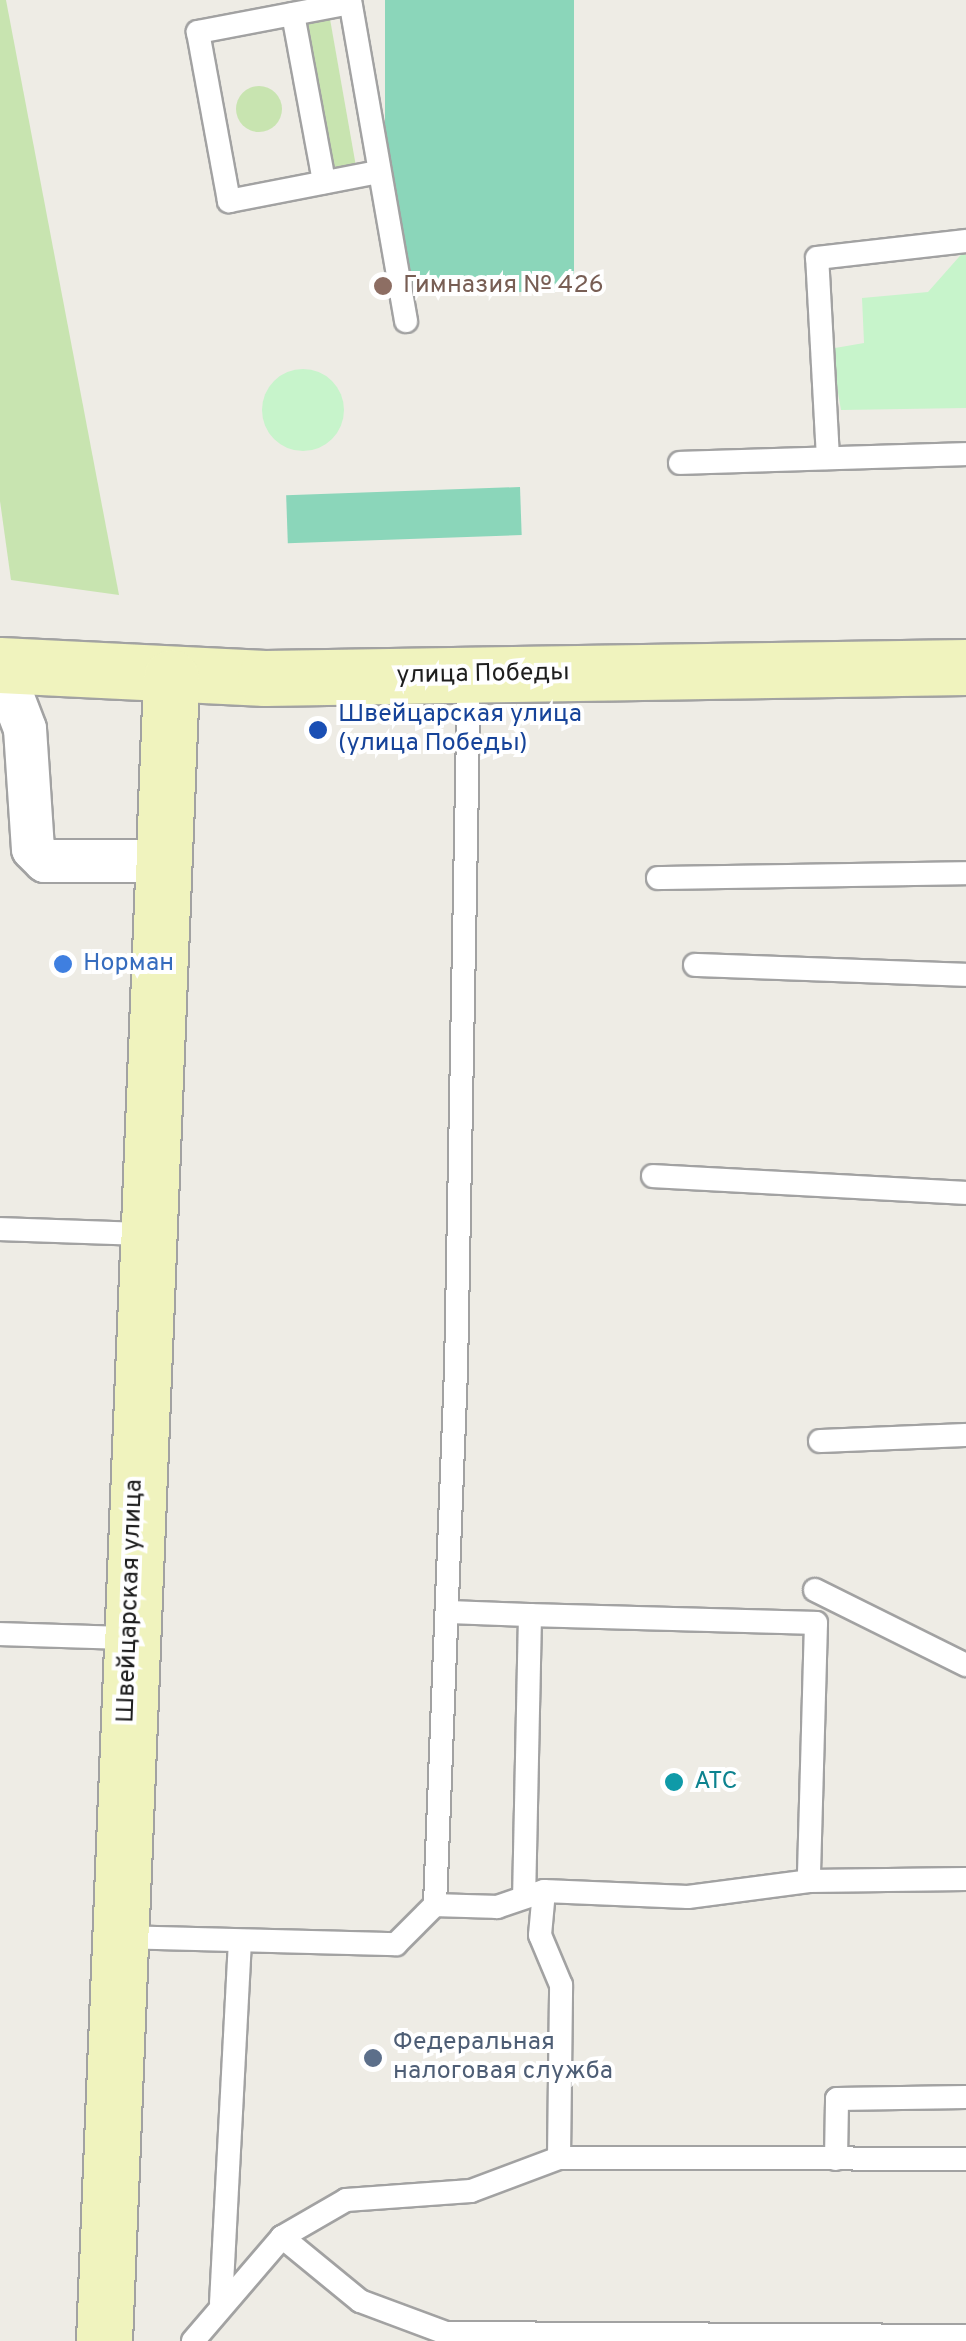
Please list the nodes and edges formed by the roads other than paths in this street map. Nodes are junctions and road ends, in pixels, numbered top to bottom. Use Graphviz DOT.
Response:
graph roads {
  1 [pos="350,1"];
  2 [pos="294,14"];
  3 [pos="378,172"];
  4 [pos="324,182"];
  5 [pos="966,242"];
  6 [pos="406,321"];
  7 [pos="966,454"];
  8 [pos="828,458"];
  9 [pos="680,463"];
  10 [pos="0,663"];
  11 [pos="966,666"];
  12 [pos="469,675"];
  13 [pos="171,677"];
  14 [pos="162,862"];
  15 [pos="966,873"];
  16 [pos="658,878"];
  17 [pos="695,965"];
  18 [pos="966,975"];
  19 [pos="654,1176"];
  20 [pos="966,1193"];
  21 [pos="0,1228"];
  22 [pos="146,1234"];
  23 [pos="966,1435"];
  24 [pos="820,1441"];
  25 [pos="815,1590"];
  26 [pos="447,1612"];
  27 [pos="530,1615"];
  28 [pos="0,1634"];
  29 [pos="130,1638"];
  30 [pos="966,1665"];
  31 [pos="966,1879"];
  32 [pos="809,1881"];
  33 [pos="534,1894"];
  34 [pos="435,1905"];
  35 [pos="118,1937"];
  36 [pos="240,1942"];
  37 [pos="966,2096"];
  38 [pos="559,2158"];
  39 [pos="836,2159"];
  40 [pos="966,2159"];
  41 [pos="282,2237"];
  42 [pos="221,2304"];
  43 [pos="966,2336"];
  44 [pos="104,2341"];
  45 [pos="193,2341"];
  1 -- 2 [label="lane"];
  1 -- 3 [label="lane"];
  2 -- 4 [label="lane"];
  2 -- 4 [label="lane"];
  3 -- 4 [label="lane"];
  3 -- 6 [label="lane"];
  5 -- 8 [label="lane"];
  7 -- 8 [label="lane"];
  8 -- 9 [label="lane"];
  10 -- 13 [label="street, улица Победы"];
  10 -- 14 [label="street"];
  11 -- 12 [label="street, улица Победы"];
  12 -- 13 [label="street, улица Победы"];
  12 -- 26 [label="lane"];
  13 -- 14 [label="street, Швейцарская улица"];
  14 -- 22 [label="street, Швейцарская улица"];
  15 -- 16 [label="lane"];
  17 -- 18 [label="lane"];
  19 -- 20 [label="lane"];
  21 -- 22 [label="lane"];
  22 -- 29 [label="street, Швейцарская улица"];
  23 -- 24 [label="lane"];
  25 -- 30 [label="lane"];
  26 -- 27 [label="lane"];
  26 -- 34 [label="lane"];
  27 -- 32 [label="lane"];
  27 -- 33 [label="lane"];
  28 -- 29 [label="lane"];
  29 -- 35 [label="street, Швейцарская улица"];
  31 -- 32 [label="lane"];
  32 -- 33 [label="lane"];
  33 -- 34 [label="lane"];
  33 -- 38 [label="lane"];
  34 -- 36 [label="lane"];
  35 -- 36 [label="lane"];
  35 -- 44 [label="street, Швейцарская улица"];
  36 -- 42 [label="lane"];
  37 -- 39 [label="lane"];
  38 -- 39 [label="lane"];
  38 -- 41 [label="lane"];
  39 -- 40 [label="lane"];
  41 -- 42 [label="lane"];
  41 -- 43 [label="lane"];
  42 -- 45 [label="lane"];
}
